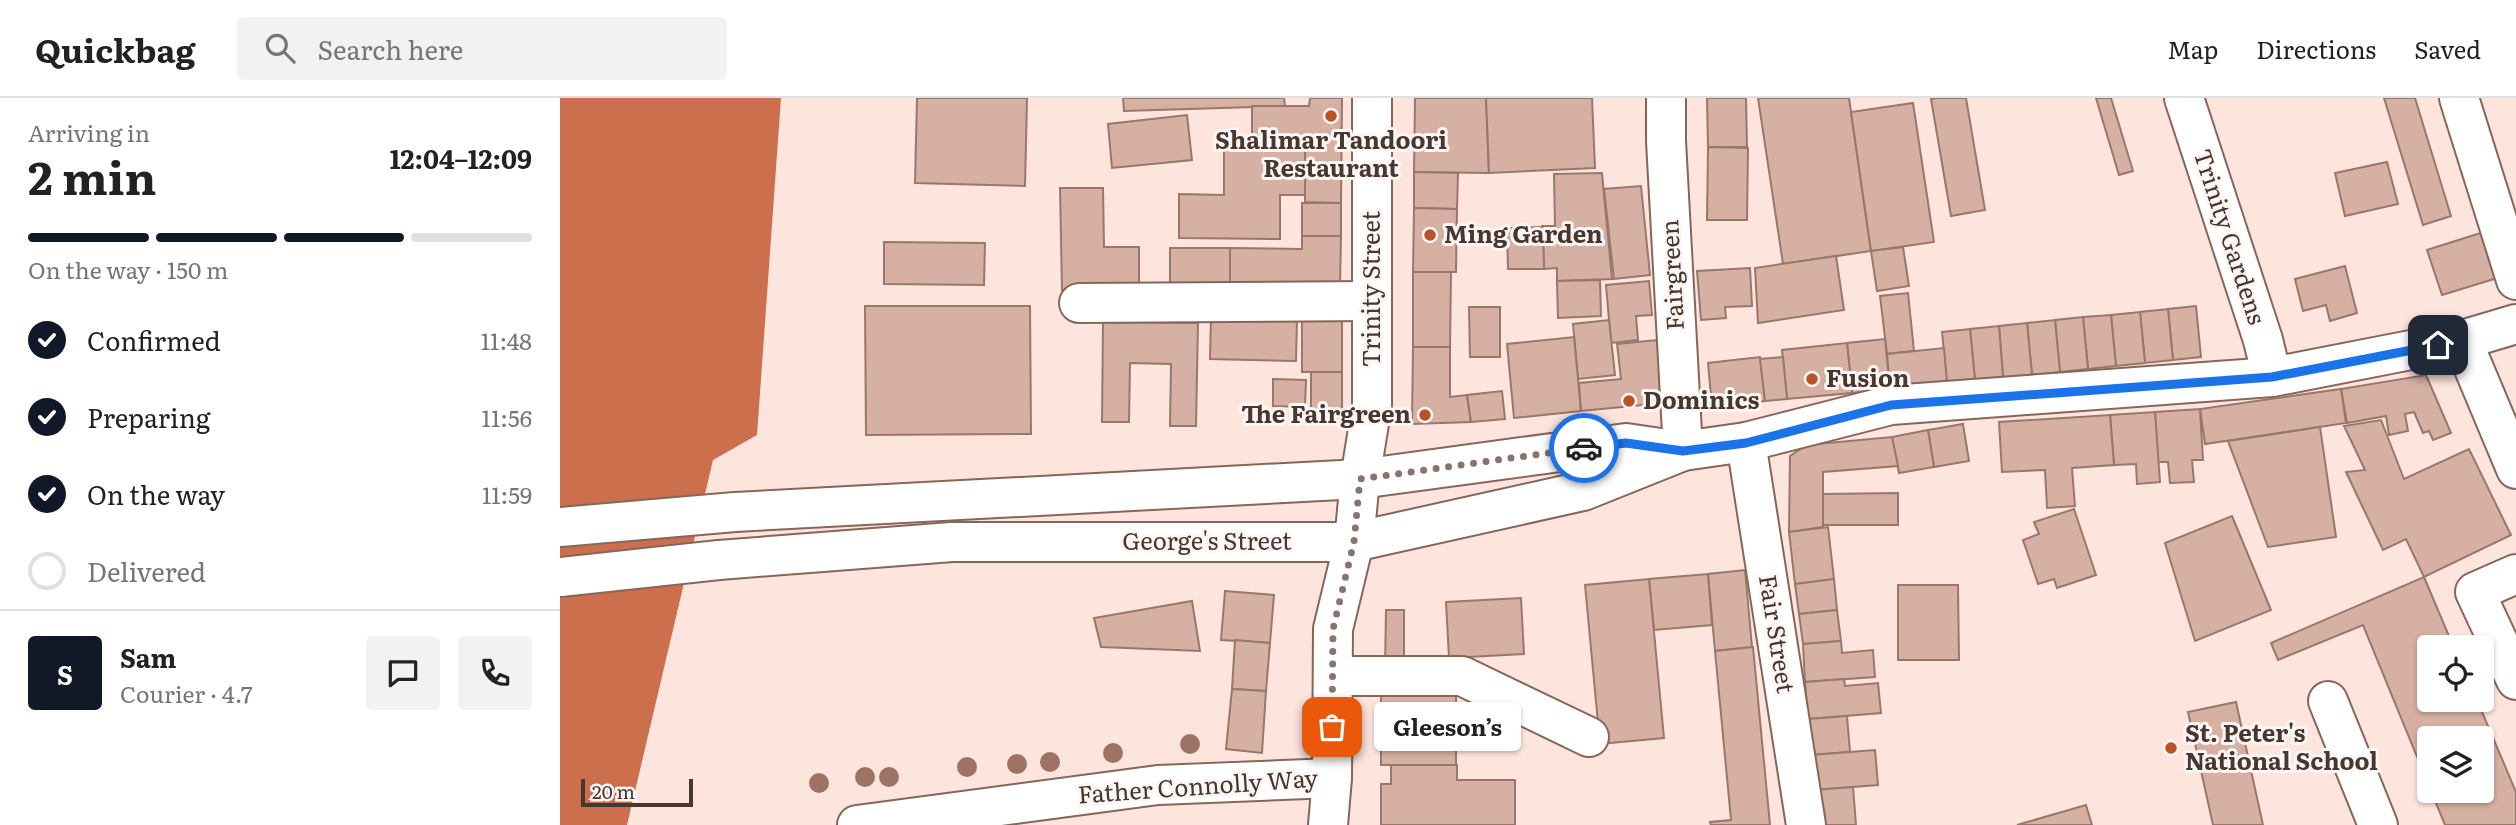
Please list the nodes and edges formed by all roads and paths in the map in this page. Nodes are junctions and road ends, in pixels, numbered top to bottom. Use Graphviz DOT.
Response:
graph roads {
  1 [pos="1372,98"];
  2 [pos="1666,98"];
  3 [pos="2184,98"];
  4 [pos="2459,98"];
  5 [pos="2516,280"];
  6 [pos="1372,301"];
  7 [pos="1079,303"];
  8 [pos="2516,324"];
  9 [pos="2462,340"];
  10 [pos="2272,377"];
  11 [pos="1746,443"];
  12 [pos="1683,451"];
  13 [pos="2516,469"];
  14 [pos="1360,479"];
  15 [pos="560,527"];
  16 [pos="1354,542"];
  17 [pos="2516,574"];
  18 [pos="560,577"];
  19 [pos="1333,676"];
  20 [pos="2516,680"];
  21 [pos="2328,701"];
  22 [pos="1589,737"];
  23 [pos="1332,778"];
  24 [pos="919,820"];
  25 [pos="856,825"];
  26 [pos="1328,825"];
  27 [pos="1806,825"];
  28 [pos="2378,825"];
  1 -- 6 [label="main road, Trinity Street"];
  2 -- 12 [label="main road, Fairgreen"];
  3 -- 10 [label="main road, Trinity Gardens"];
  4 -- 5 [label="main road"];
  6 -- 7 [label="main road"];
  6 -- 14 [label="main road, Trinity Street"];
  8 -- 9 [label="main road, George's Street"];
  9 -- 10 [label="main road, George's Street"];
  9 -- 13 [label="main road"];
  10 -- 11 [label="main road, George's Street"];
  11 -- 12 [label="main road, George's Street"];
  11 -- 27 [label="main road, Fair Street"];
  12 -- 14 [label="main road, George's Street"];
  12 -- 16 [label="main road, George's Street"];
  14 -- 15 [label="main road, George's Street"];
  14 -- 16 [label="main road, Trinity Street"];
  16 -- 18 [label="main road, George's Street"];
  16 -- 19 [label="main road, Trinity Street"];
  17 -- 20 [label="main road"];
  19 -- 22 [label="main road"];
  19 -- 23 [label="main road, Trinity Street"];
  21 -- 28 [label="main road"];
  23 -- 24 [label="main road, Father Connolly Way"];
  23 -- 26 [label="main road, Trinity Street"];
  24 -- 25 [label="main road, Father Connolly Way"];
}
